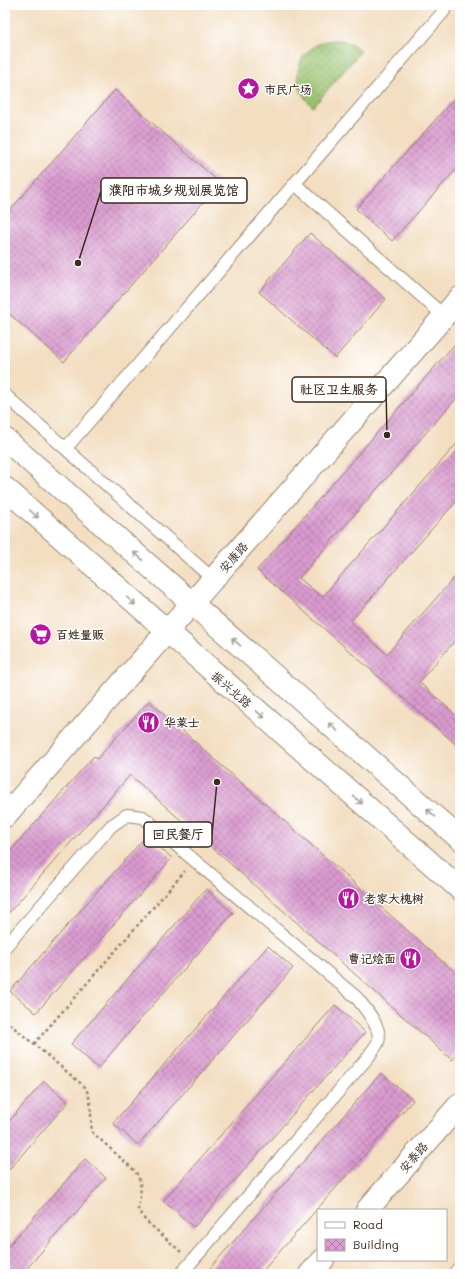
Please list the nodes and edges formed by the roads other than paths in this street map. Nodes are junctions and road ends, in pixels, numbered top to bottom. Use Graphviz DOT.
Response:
graph roads {
  1 [pos="443,7"];
  2 [pos="295,184"];
  3 [pos="460,298"];
  4 [pos="444,316"];
  5 [pos="5,395"];
  6 [pos="5,439"];
  7 [pos="66,448"];
  8 [pos="5,488"];
  9 [pos="213,579"];
  10 [pos="192,603"];
  11 [pos="166,632"];
  12 [pos="5,816"];
  13 [pos="460,839"];
  14 [pos="460,889"];
  15 [pos="5,947"];
  16 [pos="460,1104"];
  17 [pos="368,1209"];
  18 [pos="322,1261"];
  19 [pos="460,1268"];
  20 [pos="181,1274"];
  21 [pos="310,1274"];
  22 [pos="454,1274"];
  1 -- 2 [label="lane"];
  2 -- 4 [label="lane"];
  2 -- 7 [label="lane"];
  3 -- 4 [label="street, 安康路"];
  4 -- 9 [label="street, 安康路"];
  5 -- 7 [label="lane"];
  10 -- 6 [label="street, one-way"];
  7 -- 9 [label="lane"];
  8 -- 11 [label="street, 振兴北路, one-way"];
  9 -- 10 [label="street, 安康路"];
  10 -- 11 [label="street, 安康路"];
  13 -- 10 [label="street, one-way"];
  11 -- 12 [label="street, 安康路"];
  11 -- 14 [label="street, 振兴北路, one-way"];
  15 -- 20 [label="lane"];
  16 -- 17 [label="street, 安泰路"];
  18 -- 21 [label="street"];
  19 -- 22 [label="lane"];
}
